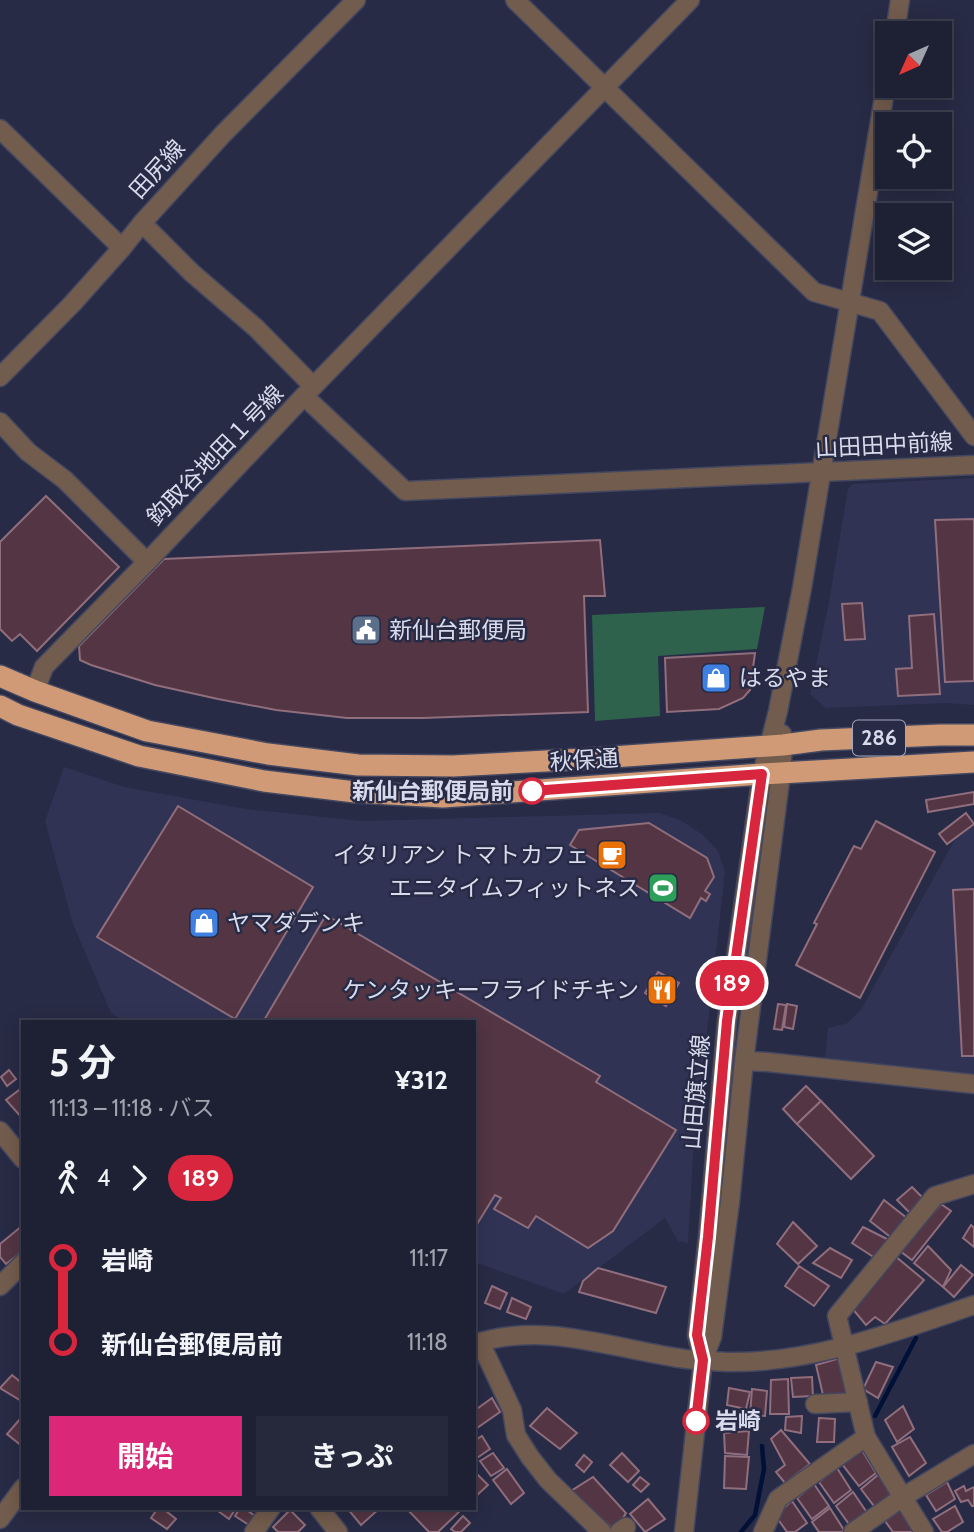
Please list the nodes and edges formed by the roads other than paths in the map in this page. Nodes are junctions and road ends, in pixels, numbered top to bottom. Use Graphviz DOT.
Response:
graph roads {
  1 [pos="356,0"];
  2 [pos="515,0"];
  3 [pos="690,0"];
  4 [pos="900,0"];
  5 [pos="897,21"];
  6 [pos="605,88"];
  7 [pos="884,98"];
  8 [pos="0,130"];
  9 [pos="142,222"];
  10 [pos="121,248"];
  11 [pos="849,302"];
  12 [pos="0,377"];
  13 [pos="308,391"];
  14 [pos="0,422"];
  15 [pos="974,436"];
  16 [pos="974,465"];
  17 [pos="820,472"];
  18 [pos="797,474"];
  19 [pos="147,562"];
  20 [pos="0,676"];
  21 [pos="34,691"];
  22 [pos="0,706"];
  23 [pos="974,736"];
  24 [pos="776,745"];
  25 [pos="974,762"];
  26 [pos="771,774"];
  27 [pos="744,1061"];
  28 [pos="974,1084"];
  29 [pos="0,1131"];
  30 [pos="21,1156"];
  31 [pos="974,1184"];
  32 [pos="21,1265"];
  33 [pos="0,1286"];
  34 [pos="974,1305"];
  35 [pos="477,1343"];
  36 [pos="845,1347"];
  37 [pos="703,1360"];
  38 [pos="858,1402"];
  39 [pos="815,1404"];
  40 [pos="866,1437"];
  41 [pos="974,1454"];
  42 [pos="21,1491"];
  43 [pos="903,1497"];
  44 [pos="270,1510"];
  45 [pos="321,1510"];
  46 [pos="0,1519"];
  47 [pos="254,1532"];
  48 [pos="338,1532"];
  49 [pos="602,1532"];
  50 [pos="684,1532"];
  51 [pos="763,1532"];
  52 [pos="853,1532"];
  53 [pos="924,1532"];
  1 -- 9 [label="street, 田尻線"];
  2 -- 6 [label="street"];
  3 -- 6 [label="street"];
  4 -- 5 [label="street"];
  6 -- 11 [label="street"];
  6 -- 13 [label="street"];
  7 -- 11 [label="street, 山田旗立線"];
  8 -- 10 [label="street"];
  9 -- 10 [label="street, 田尻線"];
  9 -- 13 [label="street"];
  10 -- 12 [label="street, 田尻線"];
  11 -- 15 [label="street"];
  11 -- 17 [label="street, 山田旗立線"];
  13 -- 18 [label="street, 鈎取谷地田１号線"];
  13 -- 19 [label="street, 鈎取谷地田１号線"];
  14 -- 19 [label="street"];
  16 -- 17 [label="street, 山田田中前線"];
  17 -- 18 [label="street, 山田田中前線"];
  17 -- 24 [label="street, 山田旗立線"];
  19 -- 21 [label="street, 鈎取谷地田１号線"];
  20 -- 21 [label="highway, 秋保通 / 286"];
  21 -- 24 [label="highway, 秋保通 / 286"];
  22 -- 26 [label="highway, 秋保通 / 286"];
  23 -- 24 [label="highway, 秋保通 / 286"];
  24 -- 26 [label="street, 山田旗立線"];
  25 -- 26 [label="highway, 秋保通 / 286"];
  26 -- 27 [label="street, 山田旗立線"];
  26 -- 37 [label="street, 山田旗立線"];
  27 -- 28 [label="street"];
  27 -- 37 [label="street, 山田旗立線"];
  29 -- 30 [label="street"];
  31 -- 36 [label="street"];
  32 -- 33 [label="street"];
  34 -- 36 [label="street"];
  35 -- 37 [label="street"];
  35 -- 49 [label="street"];
  36 -- 37 [label="street"];
  36 -- 38 [label="street"];
  37 -- 50 [label="street, 山田旗立線"];
  38 -- 39 [label="street"];
  38 -- 40 [label="street"];
  40 -- 43 [label="street"];
  40 -- 51 [label="street"];
  41 -- 43 [label="street"];
  42 -- 46 [label="street"];
  43 -- 52 [label="street"];
  43 -- 53 [label="street"];
  44 -- 47 [label="street"];
  45 -- 48 [label="street"];
}
